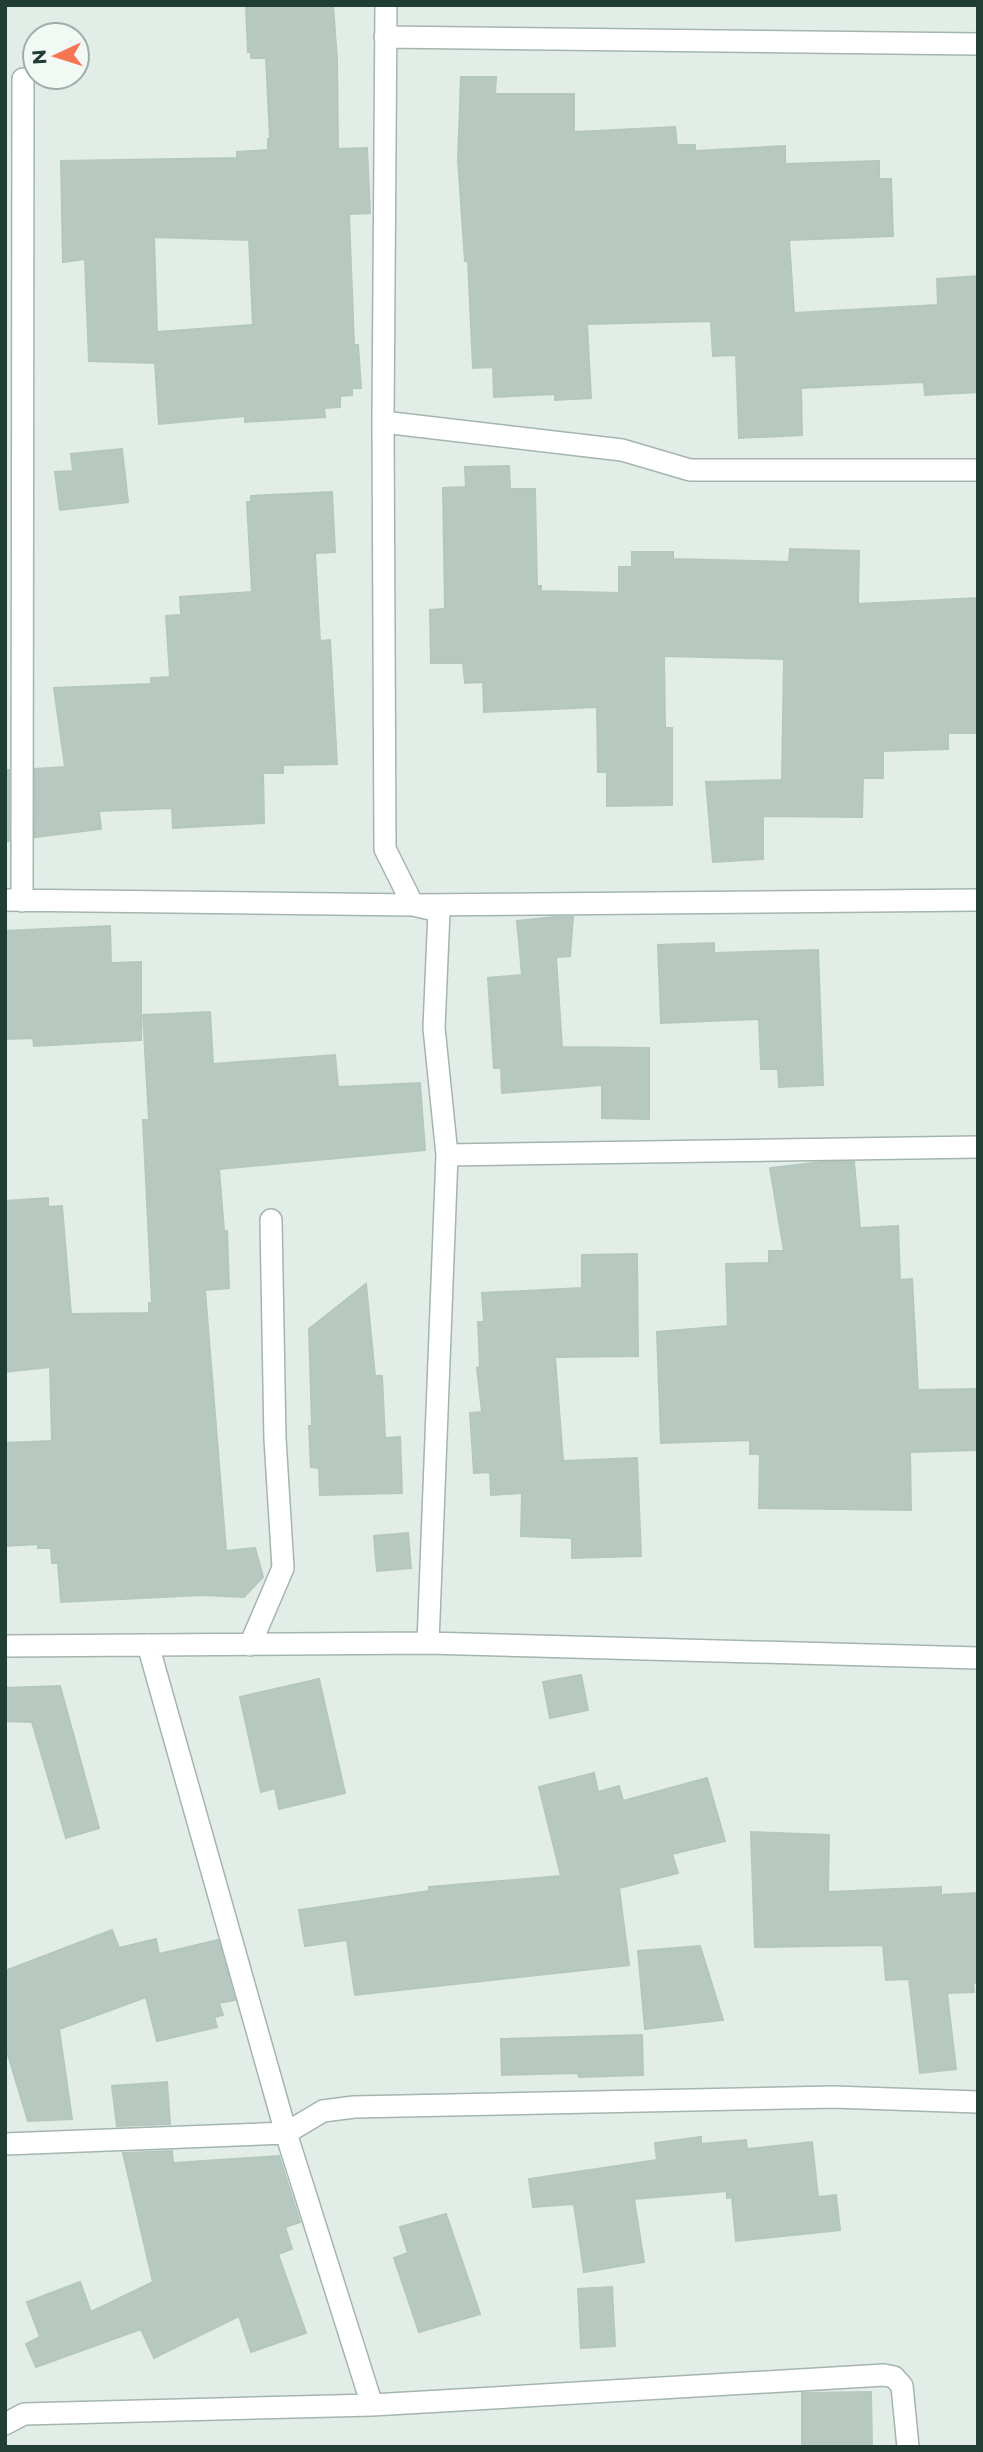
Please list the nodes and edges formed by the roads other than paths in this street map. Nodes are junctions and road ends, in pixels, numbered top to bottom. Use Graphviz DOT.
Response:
graph roads {
  1 [pos="386,5"];
  2 [pos="385,37"];
  3 [pos="978,44"];
  4 [pos="23,91"];
  5 [pos="383,422"];
  6 [pos="978,470"];
  7 [pos="978,900"];
  8 [pos="14,901"];
  9 [pos="413,905"];
  10 [pos="978,1147"];
  11 [pos="447,1155"];
  12 [pos="271,1220"];
  13 [pos="428,1643"];
  14 [pos="148,1645"];
  15 [pos="250,1645"];
  16 [pos="5,1646"];
  17 [pos="978,1658"];
  18 [pos="978,2102"];
  19 [pos="286,2133"];
  20 [pos="5,2144"];
  21 [pos="372,2405"];
  22 [pos="5,2424"];
  23 [pos="908,2447"];
  1 -- 2 [label="street"];
  2 -- 3 [label="street"];
  2 -- 5 [label="street"];
  4 -- 8 [label="street"];
  5 -- 6 [label="street"];
  5 -- 9 [label="street"];
  7 -- 9 [label="street"];
  8 -- 9 [label="street"];
  9 -- 11 [label="street"];
  10 -- 11 [label="street"];
  11 -- 13 [label="street"];
  12 -- 15 [label="street"];
  13 -- 15 [label="street"];
  13 -- 17 [label="street"];
  14 -- 15 [label="street"];
  14 -- 16 [label="street"];
  14 -- 19 [label="street"];
  18 -- 19 [label="street"];
  19 -- 20 [label="street"];
  19 -- 21 [label="street"];
  21 -- 22 [label="street"];
  21 -- 23 [label="street"];
}
